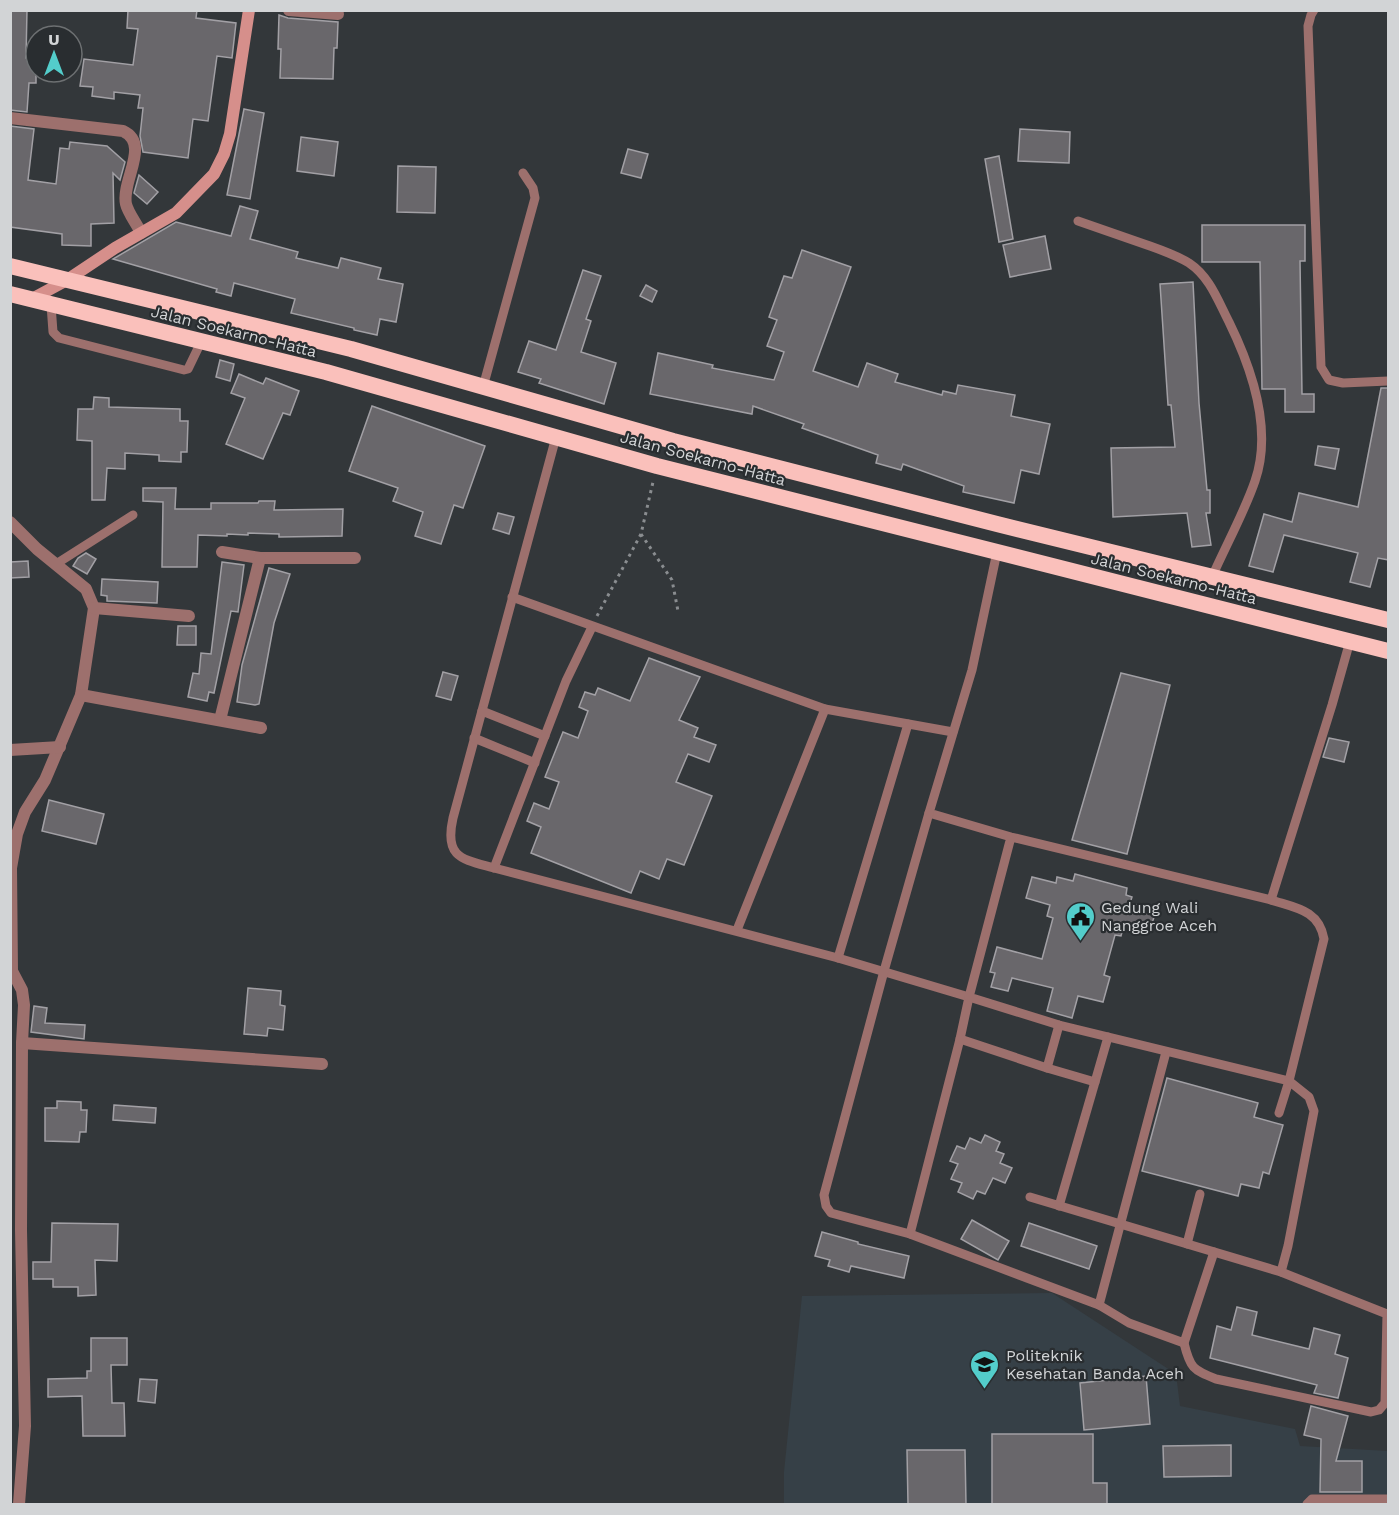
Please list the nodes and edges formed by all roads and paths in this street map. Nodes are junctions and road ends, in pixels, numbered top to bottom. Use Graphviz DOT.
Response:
graph roads {
  1 [pos="249,10"];
  2 [pos="289,10"];
  3 [pos="1314,10"];
  4 [pos="338,14"];
  5 [pos="10,118"];
  6 [pos="523,173"];
  7 [pos="1078,221"];
  8 [pos="141,232"];
  9 [pos="10,266"];
  10 [pos="67,280"];
  11 [pos="10,294"];
  12 [pos="30,300"];
  13 [pos="51,305"];
  14 [pos="201,342"];
  15 [pos="1389,381"];
  16 [pos="483,387"];
  17 [pos="556,437"];
  18 [pos="657,466"];
  19 [pos="133,515"];
  20 [pos="10,522"];
  21 [pos="641,534"];
  22 [pos="222,552"];
  23 [pos="997,552"];
  24 [pos="260,558"];
  25 [pos="355,558"];
  26 [pos="56,564"];
  27 [pos="1212,577"];
  28 [pos="512,597"];
  29 [pos="94,608"];
  30 [pos="678,611"];
  31 [pos="189,616"];
  32 [pos="1389,620"];
  33 [pos="592,627"];
  34 [pos="1350,641"];
  35 [pos="1389,651"];
  36 [pos="81,695"];
  37 [pos="825,709"];
  38 [pos="482,711"];
  39 [pos="220,720"];
  40 [pos="908,724"];
  41 [pos="261,728"];
  42 [pos="953,732"];
  43 [pos="545,736"];
  44 [pos="474,738"];
  45 [pos="60,747"];
  46 [pos="10,750"];
  47 [pos="535,763"];
  48 [pos="929,813"];
  49 [pos="1011,837"];
  50 [pos="494,868"];
  51 [pos="1271,900"];
  52 [pos="737,930"];
  53 [pos="838,958"];
  54 [pos="11,971"];
  55 [pos="884,971"];
  56 [pos="969,997"];
  57 [pos="1059,1025"];
  58 [pos="1108,1038"];
  59 [pos="960,1039"];
  60 [pos="22,1043"];
  61 [pos="1166,1052"];
  62 [pos="322,1064"];
  63 [pos="1047,1068"];
  64 [pos="1095,1082"];
  65 [pos="1289,1082"];
  66 [pos="1278,1113"];
  67 [pos="1200,1194"];
  68 [pos="1030,1197"];
  69 [pos="1059,1206"];
  70 [pos="1120,1224"];
  71 [pos="910,1234"];
  72 [pos="1187,1244"];
  73 [pos="1214,1252"];
  74 [pos="1281,1272"];
  75 [pos="1099,1305"];
  76 [pos="1184,1343"];
  77 [pos="1389,1499"];
  78 [pos="20,1504"];
  79 [pos="1307,1504"];
  1 -- 8 [label="main road"];
  2 -- 4 [label="street"];
  3 -- 15 [label="lane"];
  5 -- 8 [label="street"];
  6 -- 16 [label="lane"];
  7 -- 27 [label="lane"];
  8 -- 10 [label="main road"];
  9 -- 10 [label="highway, Jalan Soekarno-Hatta"];
  10 -- 12 [label="main road"];
  10 -- 16 [label="highway, Jalan Soekarno-Hatta"];
  11 -- 12 [label="highway, Jalan Soekarno-Hatta"];
  12 -- 13 [label="highway, Jalan Soekarno-Hatta"];
  13 -- 14 [label="highway, Jalan Soekarno-Hatta"];
  13 -- 14 [label="lane"];
  14 -- 17 [label="highway, Jalan Soekarno-Hatta"];
  16 -- 27 [label="highway, Jalan Soekarno-Hatta"];
  17 -- 18 [label="highway, Jalan Soekarno-Hatta"];
  17 -- 28 [label="lane"];
  18 -- 21 [label="path"];
  18 -- 23 [label="highway, Jalan Soekarno-Hatta"];
  19 -- 26 [label="lane"];
  20 -- 26 [label="street"];
  21 -- 30 [label="path"];
  21 -- 33 [label="path"];
  22 -- 24 [label="street"];
  23 -- 34 [label="highway, Jalan Soekarno-Hatta"];
  23 -- 42 [label="lane"];
  24 -- 25 [label="street"];
  24 -- 39 [label="street"];
  26 -- 29 [label="street"];
  27 -- 32 [label="highway, Jalan Soekarno-Hatta"];
  28 -- 33 [label="lane"];
  28 -- 38 [label="lane"];
  29 -- 31 [label="street"];
  29 -- 36 [label="street"];
  33 -- 37 [label="lane"];
  33 -- 43 [label="lane"];
  34 -- 35 [label="highway, Jalan Soekarno-Hatta"];
  34 -- 51 [label="lane"];
  36 -- 39 [label="street"];
  36 -- 45 [label="street"];
  37 -- 40 [label="lane"];
  37 -- 52 [label="lane"];
  38 -- 43 [label="lane"];
  38 -- 44 [label="lane"];
  39 -- 41 [label="street"];
  40 -- 42 [label="lane"];
  40 -- 53 [label="lane"];
  42 -- 48 [label="lane"];
  43 -- 47 [label="lane"];
  44 -- 47 [label="lane"];
  44 -- 50 [label="lane"];
  45 -- 46 [label="street"];
  45 -- 54 [label="street"];
  47 -- 50 [label="lane"];
  48 -- 49 [label="lane"];
  48 -- 55 [label="lane"];
  49 -- 51 [label="lane"];
  49 -- 56 [label="lane"];
  50 -- 52 [label="lane"];
  51 -- 65 [label="lane"];
  52 -- 53 [label="lane"];
  53 -- 55 [label="lane"];
  54 -- 60 [label="street"];
  55 -- 56 [label="lane"];
  55 -- 71 [label="lane"];
  56 -- 57 [label="lane"];
  56 -- 59 [label="lane"];
  57 -- 58 [label="lane"];
  57 -- 63 [label="lane"];
  58 -- 61 [label="lane"];
  58 -- 64 [label="lane"];
  59 -- 63 [label="lane"];
  59 -- 71 [label="lane"];
  60 -- 62 [label="street"];
  60 -- 78 [label="street"];
  61 -- 65 [label="lane"];
  61 -- 70 [label="lane"];
  63 -- 64 [label="lane"];
  64 -- 69 [label="lane"];
  65 -- 66 [label="lane"];
  65 -- 74 [label="lane"];
  67 -- 72 [label="lane"];
  68 -- 69 [label="lane"];
  69 -- 70 [label="lane"];
  70 -- 72 [label="lane"];
  70 -- 75 [label="lane"];
  71 -- 75 [label="lane"];
  72 -- 73 [label="lane"];
  73 -- 74 [label="lane"];
  73 -- 76 [label="lane"];
  74 -- 76 [label="lane"];
  75 -- 76 [label="lane"];
  77 -- 79 [label="lane"];
}
